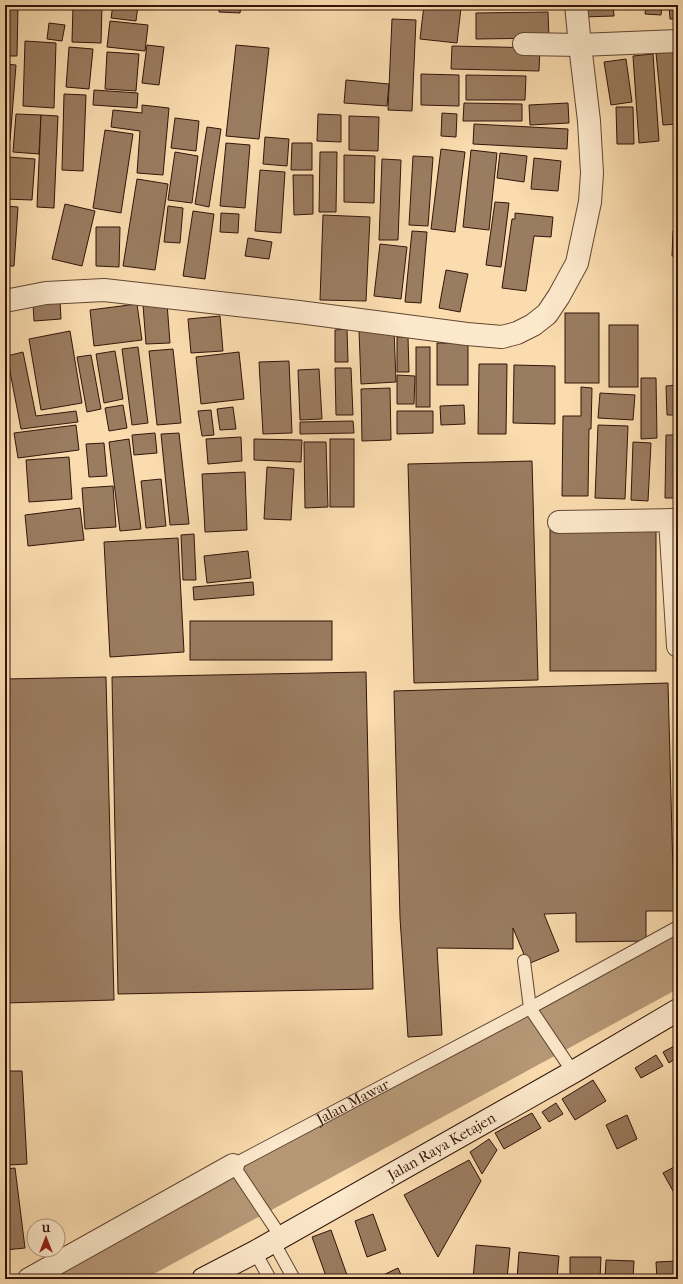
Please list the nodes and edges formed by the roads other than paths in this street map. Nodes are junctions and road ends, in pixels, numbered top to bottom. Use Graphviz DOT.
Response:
graph roads {
  1 [pos="576,5"];
  2 [pos="678,41"];
  3 [pos="524,44"];
  4 [pos="580,45"];
  5 [pos="5,301"];
  6 [pos="674,520"];
  7 [pos="559,522"];
  8 [pos="678,646"];
  9 [pos="678,927"];
  10 [pos="524,961"];
  11 [pos="530,1008"];
  12 [pos="678,1010"];
  13 [pos="573,1072"];
  14 [pos="237,1170"];
  15 [pos="270,1243"];
  16 [pos="209,1277"];
  17 [pos="29,1279"];
  18 [pos="270,1279"];
  19 [pos="294,1279"];
  1 -- 4 [label="street"];
  2 -- 4 [label="street"];
  3 -- 4 [label="street"];
  4 -- 5 [label="street"];
  6 -- 7 [label="street"];
  6 -- 8 [label="street"];
  9 -- 11 [label="lane, Jalan Mawar"];
  10 -- 11 [label="lane"];
  11 -- 13 [label="lane"];
  11 -- 14 [label="lane, Jalan Mawar"];
  12 -- 13 [label="street, Jalan Raya Ketajen"];
  13 -- 15 [label="street, Jalan Raya Ketajen"];
  14 -- 15 [label="lane"];
  14 -- 17 [label="street, Jalan Mawar"];
  15 -- 16 [label="street, Jalan Raya Ketajen"];
  15 -- 18 [label="lane"];
  15 -- 19 [label="lane"];
}
